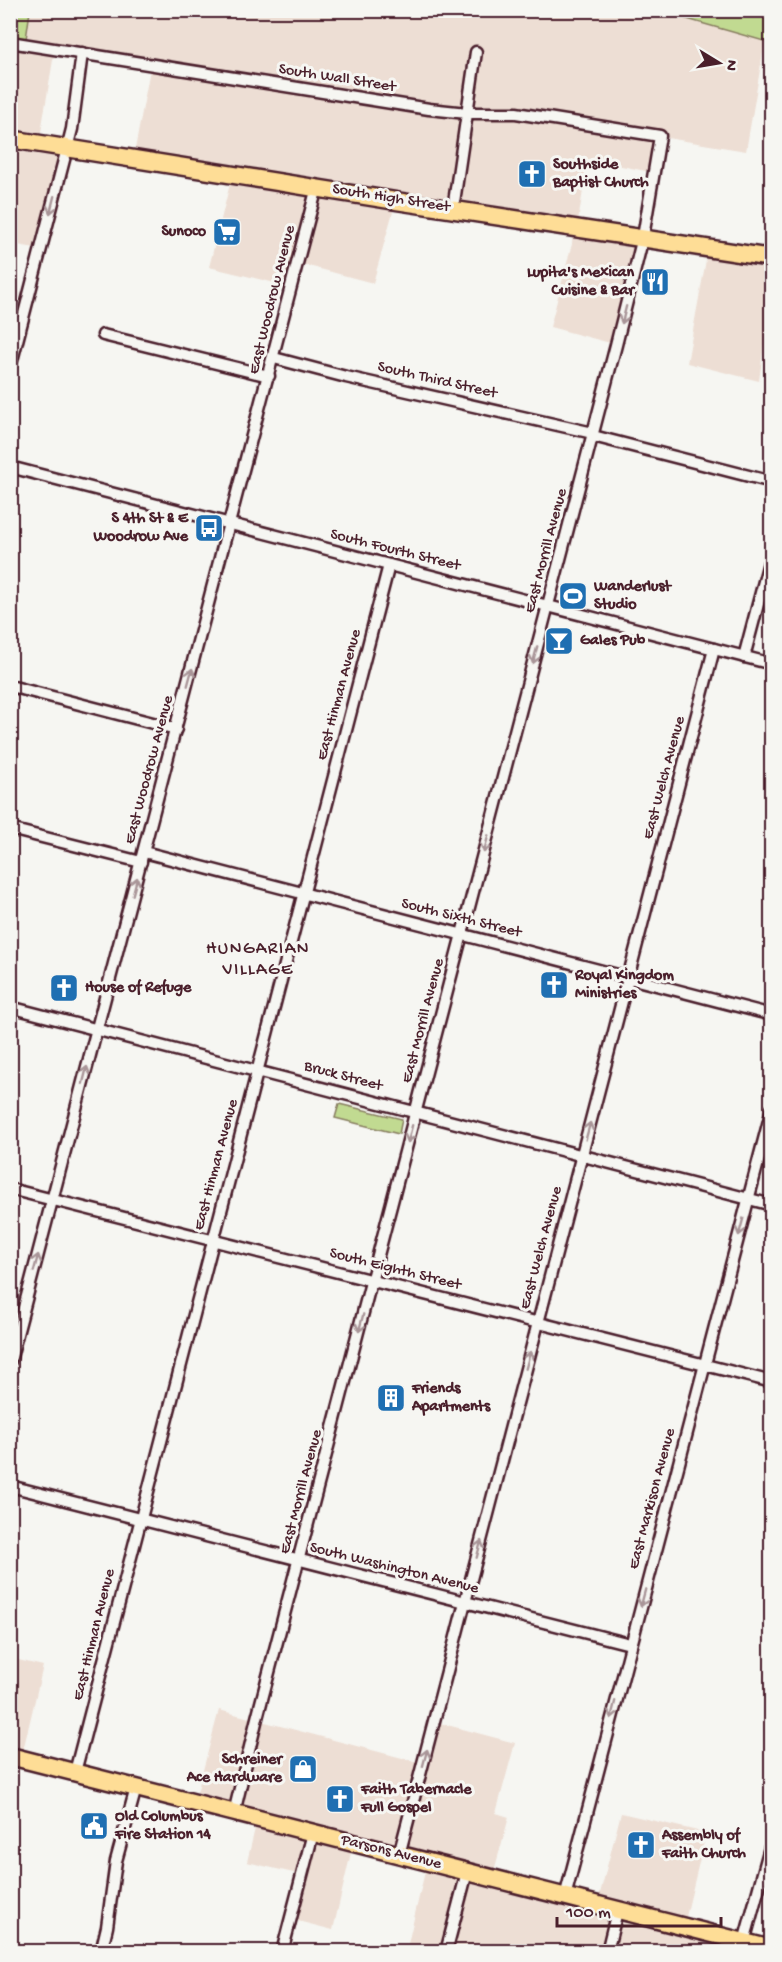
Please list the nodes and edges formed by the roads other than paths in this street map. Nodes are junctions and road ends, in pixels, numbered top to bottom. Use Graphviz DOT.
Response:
graph roads {
  1 [pos="10,42"];
  2 [pos="476,52"];
  3 [pos="82,53"];
  4 [pos="467,112"];
  5 [pos="660,136"];
  6 [pos="10,139"];
  7 [pos="67,148"];
  8 [pos="317,188"];
  9 [pos="453,209"];
  10 [pos="643,237"];
  11 [pos="771,258"];
  12 [pos="103,335"];
  13 [pos="274,358"];
  14 [pos="10,368"];
  15 [pos="269,376"];
  16 [pos="593,435"];
  17 [pos="10,467"];
  18 [pos="771,482"];
  19 [pos="230,525"];
  20 [pos="771,551"];
  21 [pos="389,565"];
  22 [pos="548,606"];
  23 [pos="714,649"];
  24 [pos="744,657"];
  25 [pos="771,664"];
  26 [pos="10,686"];
  27 [pos="176,729"];
  28 [pos="10,829"];
  29 [pos="142,857"];
  30 [pos="303,894"];
  31 [pos="462,934"];
  32 [pos="628,978"];
  33 [pos="10,1007"];
  34 [pos="771,1015"];
  35 [pos="97,1029"];
  36 [pos="257,1071"];
  37 [pos="771,1109"];
  38 [pos="415,1112"];
  39 [pos="582,1156"];
  40 [pos="10,1189"];
  41 [pos="748,1198"];
  42 [pos="52,1200"];
  43 [pos="771,1204"];
  44 [pos="213,1239"];
  45 [pos="372,1280"];
  46 [pos="538,1322"];
  47 [pos="10,1361"];
  48 [pos="704,1364"];
  49 [pos="771,1382"];
  50 [pos="10,1486"];
  51 [pos="140,1520"];
  52 [pos="300,1560"];
  53 [pos="465,1602"];
  54 [pos="629,1649"];
  55 [pos="10,1756"];
  56 [pos="75,1772"];
  57 [pos="136,1788"];
  58 [pos="234,1813"];
  59 [pos="313,1833"];
  60 [pos="771,1840"];
  61 [pos="399,1855"];
  62 [pos="467,1872"];
  63 [pos="565,1897"];
  64 [pos="617,1911"];
  65 [pos="744,1942"];
  66 [pos="771,1949"];
  67 [pos="100,1952"];
  68 [pos="282,1952"];
  69 [pos="446,1952"];
  70 [pos="607,1952"];
  1 -- 3 [label="street, South Wall Street"];
  2 -- 4 [label="street"];
  3 -- 4 [label="street, South Wall Street"];
  3 -- 7 [label="street"];
  4 -- 5 [label="street, South Wall Street"];
  4 -- 9 [label="street"];
  5 -- 10 [label="street, East Morrill Avenue"];
  6 -- 7 [label="main road, South High Street"];
  7 -- 8 [label="main road, South High Street"];
  7 -- 14 [label="street, one-way"];
  8 -- 9 [label="main road, South High Street"];
  8 -- 13 [label="street, East Woodrow Avenue"];
  9 -- 10 [label="main road, South High Street"];
  10 -- 11 [label="main road, South High Street"];
  10 -- 16 [label="street, East Morrill Avenue, one-way"];
  12 -- 15 [label="street"];
  13 -- 15 [label="street, East Woodrow Avenue"];
  13 -- 16 [label="street, South Third Street"];
  15 -- 19 [label="street, East Woodrow Avenue"];
  16 -- 18 [label="street, South Third Street"];
  16 -- 22 [label="street, East Morrill Avenue"];
  17 -- 19 [label="street, South Fourth Street"];
  19 -- 21 [label="street, South Fourth Street"];
  27 -- 19 [label="street, East Woodrow Avenue, one-way"];
  20 -- 24 [label="street"];
  21 -- 22 [label="street, South Fourth Street"];
  21 -- 30 [label="street, East Hinman Avenue"];
  22 -- 23 [label="street, South Fourth Street"];
  22 -- 31 [label="street, East Morrill Avenue, one-way"];
  23 -- 24 [label="street, South Fourth Street"];
  23 -- 32 [label="street, East Welch Avenue"];
  24 -- 25 [label="street, South Fourth Street"];
  26 -- 27 [label="street"];
  27 -- 29 [label="street, East Woodrow Avenue"];
  28 -- 29 [label="street, South Sixth Street"];
  29 -- 30 [label="street, South Sixth Street"];
  35 -- 29 [label="street, East Woodrow Avenue, one-way"];
  30 -- 31 [label="street, South Sixth Street"];
  30 -- 36 [label="street, East Hinman Avenue"];
  31 -- 32 [label="street, South Sixth Street"];
  31 -- 38 [label="street, East Morrill Avenue"];
  32 -- 34 [label="street, South Sixth Street"];
  39 -- 32 [label="street, East Welch Avenue, one-way"];
  33 -- 35 [label="street, Bruck Street"];
  35 -- 36 [label="street, Bruck Street"];
  42 -- 35 [label="street, East Woodrow Avenue, one-way"];
  36 -- 38 [label="street, Bruck Street"];
  36 -- 44 [label="street, East Hinman Avenue"];
  37 -- 41 [label="street, East Markison Avenue"];
  38 -- 39 [label="street, Bruck Street"];
  38 -- 45 [label="street, East Morrill Avenue, one-way"];
  39 -- 41 [label="street, Bruck Street"];
  39 -- 46 [label="street, East Welch Avenue"];
  40 -- 42 [label="street, South Eighth Street"];
  41 -- 43 [label="street, Bruck Street"];
  41 -- 48 [label="street, East Markison Avenue, one-way"];
  42 -- 44 [label="street, South Eighth Street"];
  47 -- 42 [label="street, East Woodrow Avenue, one-way"];
  44 -- 45 [label="street, South Eighth Street"];
  44 -- 51 [label="street, East Hinman Avenue"];
  45 -- 46 [label="street, South Eighth Street"];
  45 -- 52 [label="street, East Morrill Avenue, one-way"];
  46 -- 48 [label="street, South Eighth Street"];
  53 -- 46 [label="street, East Welch Avenue, one-way"];
  48 -- 49 [label="street, South Eighth Street"];
  48 -- 54 [label="street, East Markison Avenue, one-way"];
  50 -- 51 [label="street, South Washington Avenue"];
  51 -- 52 [label="street, South Washington Avenue"];
  51 -- 56 [label="street, East Hinman Avenue"];
  52 -- 53 [label="street, South Washington Avenue"];
  52 -- 58 [label="street, East Morrill Avenue"];
  53 -- 54 [label="street, South Washington Avenue"];
  61 -- 53 [label="street, East Welch Avenue, one-way"];
  54 -- 63 [label="street, East Markison Avenue, one-way"];
  55 -- 56 [label="main road, Parsons Avenue"];
  56 -- 57 [label="main road, Parsons Avenue"];
  57 -- 58 [label="main road, Parsons Avenue"];
  57 -- 67 [label="street"];
  58 -- 59 [label="main road, Parsons Avenue"];
  59 -- 61 [label="main road, Parsons Avenue"];
  59 -- 68 [label="street"];
  60 -- 65 [label="street"];
  61 -- 62 [label="main road, Parsons Avenue"];
  62 -- 63 [label="main road, Parsons Avenue"];
  62 -- 69 [label="street"];
  63 -- 64 [label="main road, Parsons Avenue"];
  64 -- 65 [label="main road, Parsons Avenue"];
  64 -- 70 [label="street"];
  65 -- 66 [label="main road, Parsons Avenue"];
}
